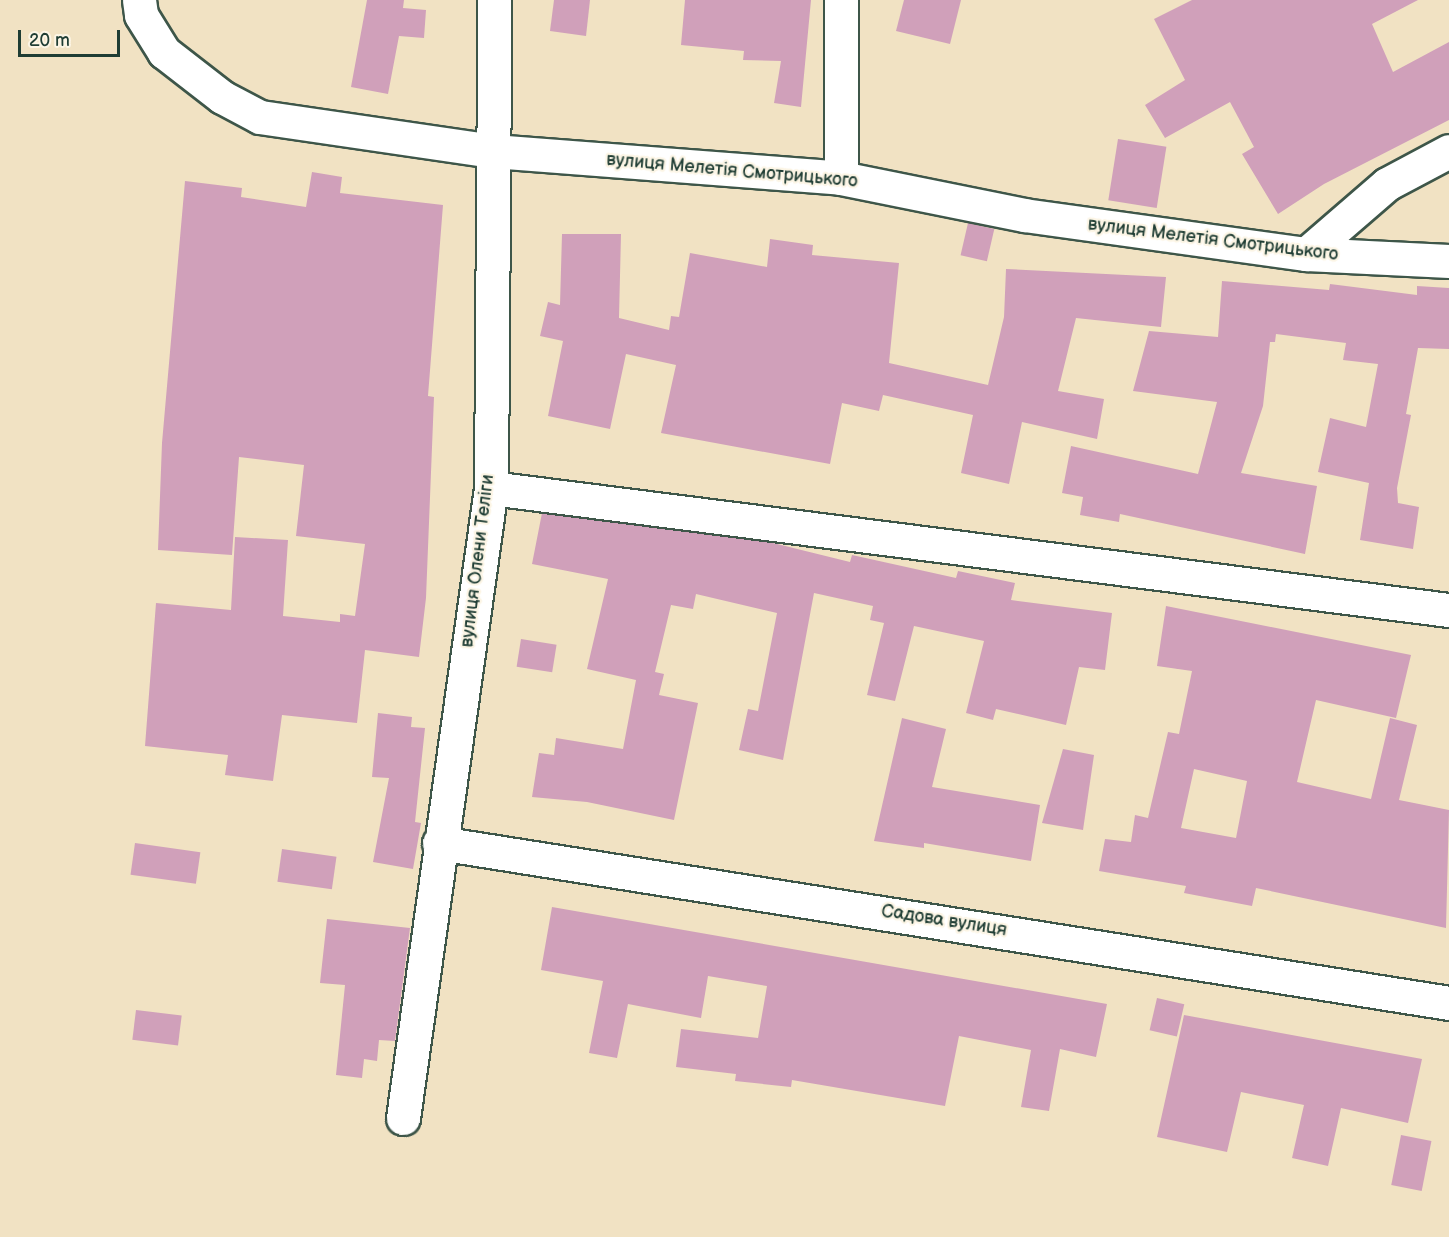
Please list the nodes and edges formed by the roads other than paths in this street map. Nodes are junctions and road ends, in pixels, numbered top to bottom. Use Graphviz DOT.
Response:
graph roads {
  1 [pos="139,0"];
  2 [pos="494,0"];
  3 [pos="841,0"];
  4 [pos="493,151"];
  5 [pos="1449,151"];
  6 [pos="841,178"];
  7 [pos="1306,254"];
  8 [pos="1449,261"];
  9 [pos="491,488"];
  10 [pos="1449,610"];
  11 [pos="439,843"];
  12 [pos="1449,1003"];
  13 [pos="403,1118"];
  1 -- 4 [label="street, вулиця Мелетія Смотрицького"];
  2 -- 4 [label="street, вулиця Олени Теліги"];
  3 -- 6 [label="street"];
  4 -- 6 [label="street, вулиця Мелетія Смотрицького"];
  4 -- 9 [label="street, вулиця Олени Теліги"];
  5 -- 7 [label="street"];
  6 -- 7 [label="street, вулиця Мелетія Смотрицького"];
  7 -- 8 [label="street, вулиця Мелетія Смотрицького"];
  9 -- 10 [label="street"];
  9 -- 11 [label="street, вулиця Олени Теліги"];
  11 -- 12 [label="street, Садова вулиця"];
  11 -- 13 [label="street, вулиця Олени Теліги"];
}
